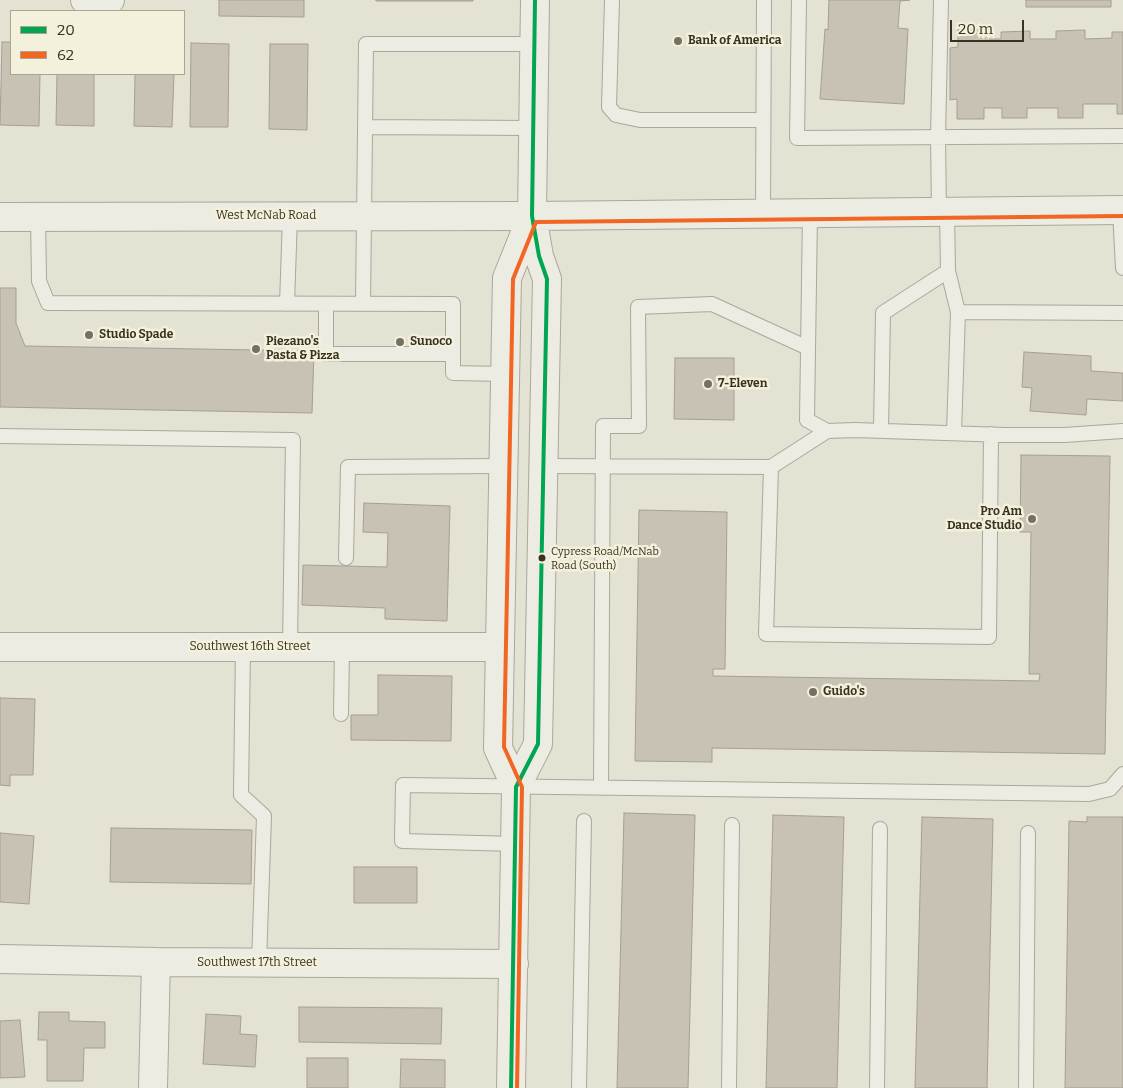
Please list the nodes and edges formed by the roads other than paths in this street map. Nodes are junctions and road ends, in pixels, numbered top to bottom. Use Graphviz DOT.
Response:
graph roads {
  1 [pos="85,0"];
  2 [pos="110,0"];
  3 [pos="535,0"];
  4 [pos="612,0"];
  5 [pos="764,0"];
  6 [pos="799,0"];
  7 [pos="941,0"];
  8 [pos="535,44"];
  9 [pos="763,120"];
  10 [pos="365,127"];
  11 [pos="533,128"];
  12 [pos="1123,136"];
  13 [pos="938,137"];
  14 [pos="1121,210"];
  15 [pos="943,211"];
  16 [pos="810,213"];
  17 [pos="763,214"];
  18 [pos="290,216"];
  19 [pos="363,216"];
  20 [pos="532,216"];
  21 [pos="0,217"];
  22 [pos="38,217"];
  23 [pos="1123,268"];
  24 [pos="948,271"];
  25 [pos="287,304"];
  26 [pos="326,304"];
  27 [pos="363,304"];
  28 [pos="958,312"];
  29 [pos="1123,312"];
  30 [pos="808,348"];
  31 [pos="453,354"];
  32 [pos="506,374"];
  33 [pos="827,431"];
  34 [pos="881,431"];
  35 [pos="1123,431"];
  36 [pos="954,433"];
  37 [pos="991,434"];
  38 [pos="0,436"];
  39 [pos="504,466"];
  40 [pos="543,466"];
  41 [pos="603,466"];
  42 [pos="771,467"];
  43 [pos="346,558"];
  44 [pos="0,647"];
  45 [pos="243,647"];
  46 [pos="290,647"];
  47 [pos="342,647"];
  48 [pos="500,647"];
  49 [pos="341,714"];
  50 [pos="1123,774"];
  51 [pos="516,787"];
  52 [pos="601,788"];
  53 [pos="584,822"];
  54 [pos="732,825"];
  55 [pos="880,829"];
  56 [pos="1028,833"];
  57 [pos="516,844"];
  58 [pos="0,959"];
  59 [pos="156,962"];
  60 [pos="259,963"];
  61 [pos="514,964"];
  62 [pos="153,1088"];
  63 [pos="511,1088"];
  64 [pos="579,1088"];
  65 [pos="729,1088"];
  66 [pos="877,1088"];
  67 [pos="1026,1088"];
  1 -- 2 [label="street"];
  3 -- 8 [label="street"];
  4 -- 9 [label="lane"];
  5 -- 9 [label="lane"];
  6 -- 13 [label="lane"];
  7 -- 13 [label="lane"];
  8 -- 10 [label="lane"];
  8 -- 11 [label="street"];
  9 -- 17 [label="lane"];
  10 -- 11 [label="lane"];
  10 -- 19 [label="lane"];
  11 -- 20 [label="street"];
  12 -- 13 [label="lane"];
  13 -- 15 [label="lane"];
  14 -- 15 [label="street, West McNab Road"];
  14 -- 23 [label="lane"];
  15 -- 16 [label="street, West McNab Road"];
  15 -- 24 [label="lane"];
  16 -- 17 [label="street, West McNab Road"];
  16 -- 30 [label="lane"];
  17 -- 20 [label="street, West McNab Road"];
  18 -- 19 [label="street, West McNab Road"];
  18 -- 22 [label="street, West McNab Road"];
  18 -- 25 [label="lane"];
  19 -- 20 [label="street, West McNab Road"];
  19 -- 27 [label="lane"];
  20 -- 32 [label="street"];
  20 -- 40 [label="street"];
  21 -- 22 [label="street, West McNab Road"];
  22 -- 25 [label="lane"];
  24 -- 28 [label="lane"];
  24 -- 34 [label="lane"];
  25 -- 26 [label="lane"];
  26 -- 27 [label="lane"];
  26 -- 31 [label="lane"];
  27 -- 31 [label="lane"];
  28 -- 29 [label="lane"];
  28 -- 36 [label="lane"];
  30 -- 33 [label="lane"];
  30 -- 41 [label="lane"];
  31 -- 32 [label="lane"];
  32 -- 39 [label="street"];
  33 -- 34 [label="lane"];
  33 -- 42 [label="lane"];
  34 -- 36 [label="lane"];
  35 -- 37 [label="lane"];
  36 -- 37 [label="lane"];
  37 -- 42 [label="lane"];
  38 -- 46 [label="lane"];
  39 -- 43 [label="lane"];
  39 -- 48 [label="street"];
  40 -- 41 [label="lane"];
  40 -- 51 [label="street"];
  41 -- 42 [label="lane"];
  41 -- 52 [label="lane"];
  44 -- 45 [label="street, Southwest 16th Street"];
  45 -- 46 [label="street, Southwest 16th Street"];
  45 -- 60 [label="lane"];
  46 -- 47 [label="street, Southwest 16th Street"];
  47 -- 48 [label="street, Southwest 16th Street"];
  47 -- 49 [label="lane"];
  48 -- 51 [label="street"];
  50 -- 52 [label="lane"];
  51 -- 52 [label="lane"];
  51 -- 57 [label="street"];
  51 -- 57 [label="lane"];
  53 -- 64 [label="lane"];
  54 -- 65 [label="lane"];
  55 -- 66 [label="lane"];
  56 -- 67 [label="lane"];
  57 -- 61 [label="street"];
  58 -- 59 [label="street, Southwest 17th Street"];
  59 -- 60 [label="street, Southwest 17th Street"];
  59 -- 62 [label="street"];
  60 -- 61 [label="street, Southwest 17th Street"];
  61 -- 63 [label="street"];
}
